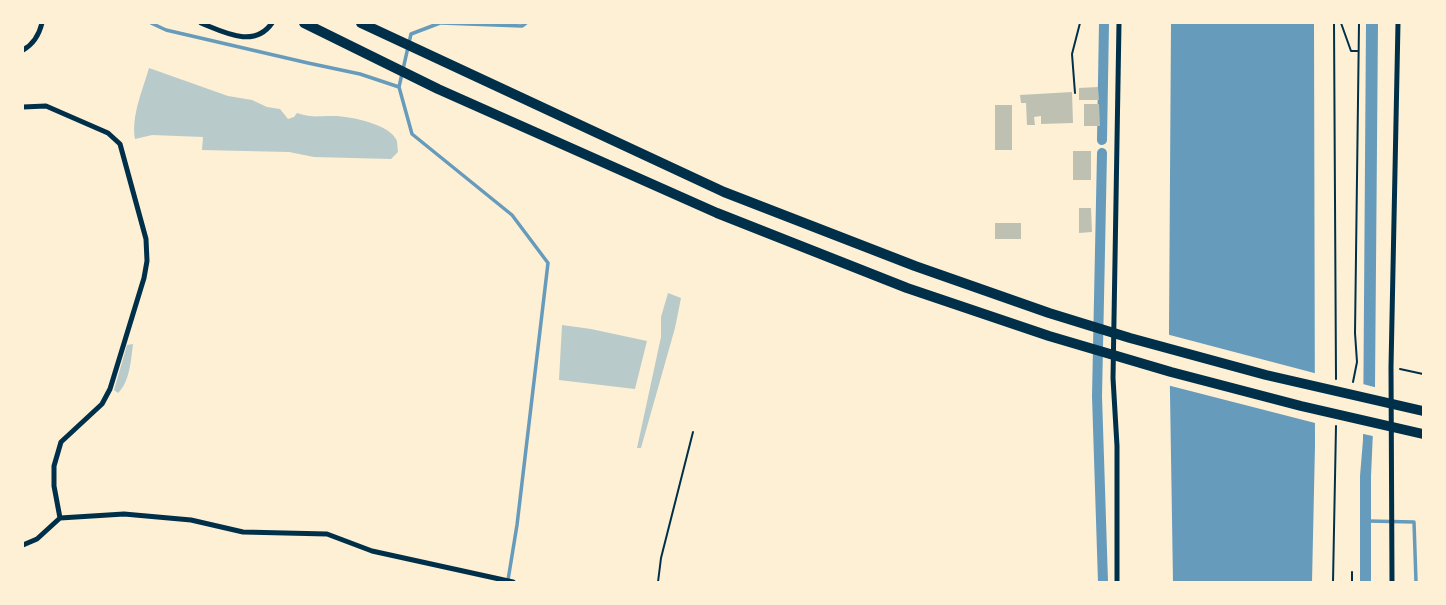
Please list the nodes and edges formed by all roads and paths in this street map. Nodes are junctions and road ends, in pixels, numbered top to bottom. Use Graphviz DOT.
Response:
graph roads {
  1 [pos="42,23"];
  2 [pos="201,23"];
  3 [pos="272,23"];
  4 [pos="304,23"];
  5 [pos="361,23"];
  6 [pos="1080,23"];
  7 [pos="1119,23"];
  8 [pos="1334,23"];
  9 [pos="1340,23"];
  10 [pos="1359,23"];
  11 [pos="1398,23"];
  12 [pos="23,50"];
  13 [pos="1359,51"];
  14 [pos="1075,93"];
  15 [pos="23,107"];
  16 [pos="1391,368"];
  17 [pos="1423,374"];
  18 [pos="1353,382"];
  19 [pos="1336,390"];
  20 [pos="1423,411"];
  21 [pos="1336,418"];
  22 [pos="693,432"];
  23 [pos="1423,433"];
  24 [pos="60,517"];
  25 [pos="23,545"];
  26 [pos="1352,572"];
  27 [pos="513,582"];
  28 [pos="658,582"];
  29 [pos="1117,582"];
  30 [pos="1333,582"];
  31 [pos="1352,582"];
  32 [pos="1392,582"];
  1 -- 12 [label="street"];
  2 -- 3 [label="street"];
  4 -- 23 [label="highway"];
  5 -- 20 [label="highway"];
  6 -- 14 [label="path"];
  7 -- 29 [label="street"];
  8 -- 19 [label="path"];
  9 -- 13 [label="path"];
  10 -- 13 [label="path"];
  11 -- 16 [label="street"];
  13 -- 18 [label="path"];
  15 -- 24 [label="street"];
  16 -- 17 [label="path"];
  16 -- 32 [label="street"];
  21 -- 30 [label="path"];
  22 -- 28 [label="path"];
  24 -- 25 [label="street"];
  24 -- 27 [label="street"];
  26 -- 31 [label="path"];
}
